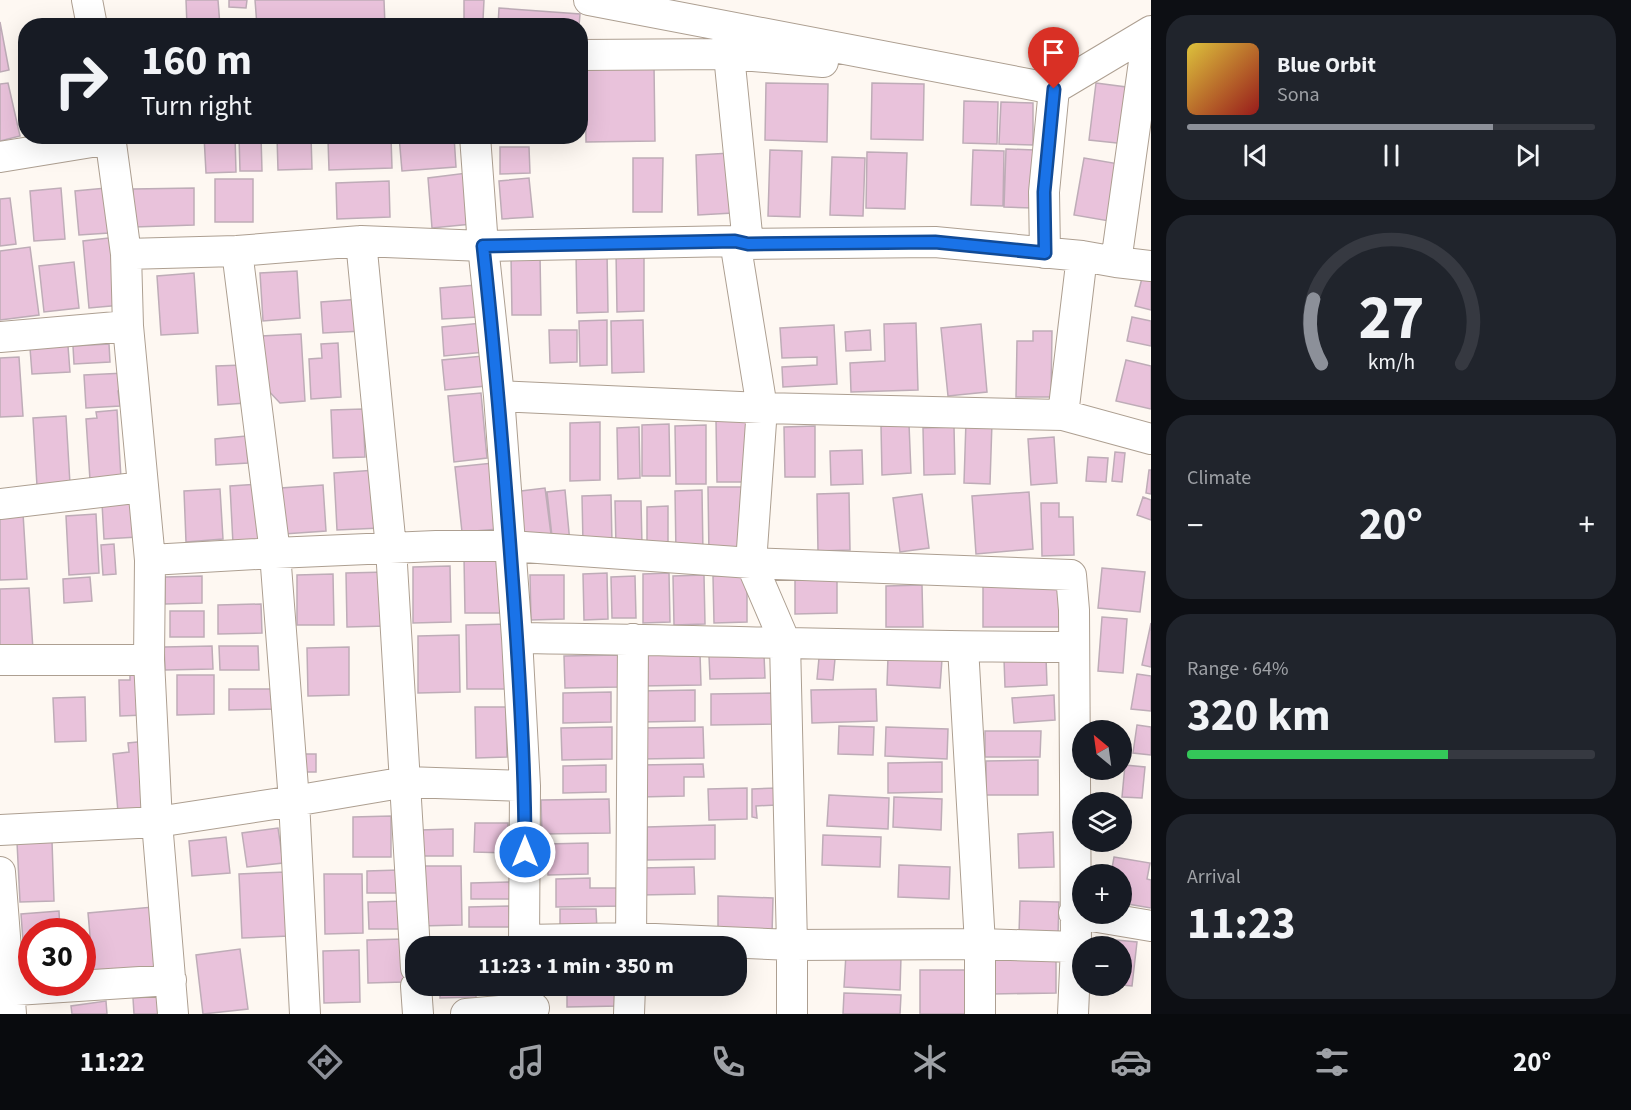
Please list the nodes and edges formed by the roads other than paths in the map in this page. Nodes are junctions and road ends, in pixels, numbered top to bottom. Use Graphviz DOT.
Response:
graph roads {
  1 [pos="87,0"];
  2 [pos="589,0"];
  3 [pos="90,18"];
  4 [pos="1149,32"];
  5 [pos="727,40"];
  6 [pos="588,53"];
  7 [pos="829,63"];
  8 [pos="1054,89"];
  9 [pos="75,144"];
  10 [pos="111,144"];
  11 [pos="477,144"];
  12 [pos="0,157"];
  13 [pos="361,241"];
  14 [pos="741,242"];
  15 [pos="483,246"];
  16 [pos="237,251"];
  17 [pos="1045,253"];
  18 [pos="126,255"];
  19 [pos="1082,256"];
  20 [pos="1116,262"];
  21 [pos="1151,267"];
  22 [pos="128,326"];
  23 [pos="0,337"];
  24 [pos="499,396"];
  25 [pos="762,408"];
  26 [pos="1063,414"];
  27 [pos="1151,439"];
  28 [pos="143,487"];
  29 [pos="0,504"];
  30 [pos="510,546"];
  31 [pos="391,548"];
  32 [pos="275,553"];
  33 [pos="150,560"];
  34 [pos="752,563"];
  35 [pos="517,638"];
  36 [pos="633,639"];
  37 [pos="785,642"];
  38 [pos="963,647"];
  39 [pos="1073,647"];
  40 [pos="0,660"];
  41 [pos="149,660"];
  42 [pos="406,782"];
  43 [pos="525,786"];
  44 [pos="294,801"];
  45 [pos="157,822"];
  46 [pos="0,830"];
  47 [pos="1074,864"];
  48 [pos="0,872"];
  49 [pos="1132,923"];
  50 [pos="1151,926"];
  51 [pos="414,936"];
  52 [pos="524,936"];
  53 [pos="631,936"];
  54 [pos="747,944"];
  55 [pos="980,944"];
  56 [pos="792,945"];
  57 [pos="1072,947"];
  58 [pos="171,980"];
  59 [pos="417,996"];
  60 [pos="630,996"];
  61 [pos="1074,996"];
  62 [pos="6,999"];
  63 [pos="532,1002"];
  64 [pos="173,1014"];
  65 [pos="305,1014"];
  66 [pos="418,1014"];
  67 [pos="466,1014"];
  68 [pos="629,1014"];
  69 [pos="792,1014"];
  70 [pos="980,1014"];
  71 [pos="1073,1014"];
  1 -- 3 [label="street"];
  2 -- 5 [label="street"];
  4 -- 8 [label="street"];
  4 -- 20 [label="street"];
  5 -- 6 [label="street"];
  5 -- 7 [label="street"];
  5 -- 8 [label="street"];
  5 -- 14 [label="street"];
  8 -- 17 [label="street"];
  9 -- 12 [label="street"];
  10 -- 18 [label="street"];
  11 -- 15 [label="street"];
  13 -- 15 [label="street"];
  13 -- 16 [label="street"];
  13 -- 31 [label="street"];
  14 -- 15 [label="street"];
  14 -- 17 [label="street"];
  14 -- 25 [label="street"];
  15 -- 24 [label="street"];
  16 -- 18 [label="street"];
  16 -- 32 [label="street"];
  17 -- 19 [label="street"];
  18 -- 22 [label="street"];
  19 -- 20 [label="street"];
  19 -- 26 [label="street"];
  20 -- 21 [label="street"];
  22 -- 23 [label="street"];
  22 -- 28 [label="street"];
  24 -- 25 [label="street"];
  24 -- 30 [label="street"];
  25 -- 26 [label="street"];
  25 -- 34 [label="street"];
  26 -- 27 [label="street"];
  28 -- 29 [label="street"];
  28 -- 33 [label="street"];
  30 -- 31 [label="street"];
  30 -- 34 [label="street"];
  30 -- 35 [label="street"];
  31 -- 32 [label="street"];
  31 -- 42 [label="street"];
  32 -- 33 [label="street"];
  32 -- 44 [label="street"];
  33 -- 41 [label="street"];
  34 -- 37 [label="street"];
  34 -- 39 [label="street"];
  35 -- 36 [label="street"];
  35 -- 43 [label="street"];
  36 -- 37 [label="street"];
  36 -- 53 [label="street"];
  37 -- 38 [label="street"];
  37 -- 56 [label="street"];
  38 -- 39 [label="street"];
  38 -- 55 [label="street"];
  39 -- 47 [label="street"];
  40 -- 41 [label="street"];
  41 -- 45 [label="street"];
  42 -- 43 [label="street"];
  42 -- 44 [label="street"];
  42 -- 51 [label="street"];
  43 -- 52 [label="street"];
  44 -- 45 [label="street"];
  44 -- 65 [label="street"];
  45 -- 46 [label="street"];
  45 -- 58 [label="street"];
  48 -- 62 [label="street"];
  49 -- 50 [label="street"];
  54 -- 56 [label="street"];
  55 -- 56 [label="street"];
  55 -- 57 [label="street"];
  55 -- 70 [label="street"];
  56 -- 69 [label="street"];
  58 -- 62 [label="street"];
  58 -- 64 [label="street"];
  59 -- 66 [label="street"];
  60 -- 68 [label="street"];
  61 -- 71 [label="street"];
  63 -- 67 [label="street"];
}
